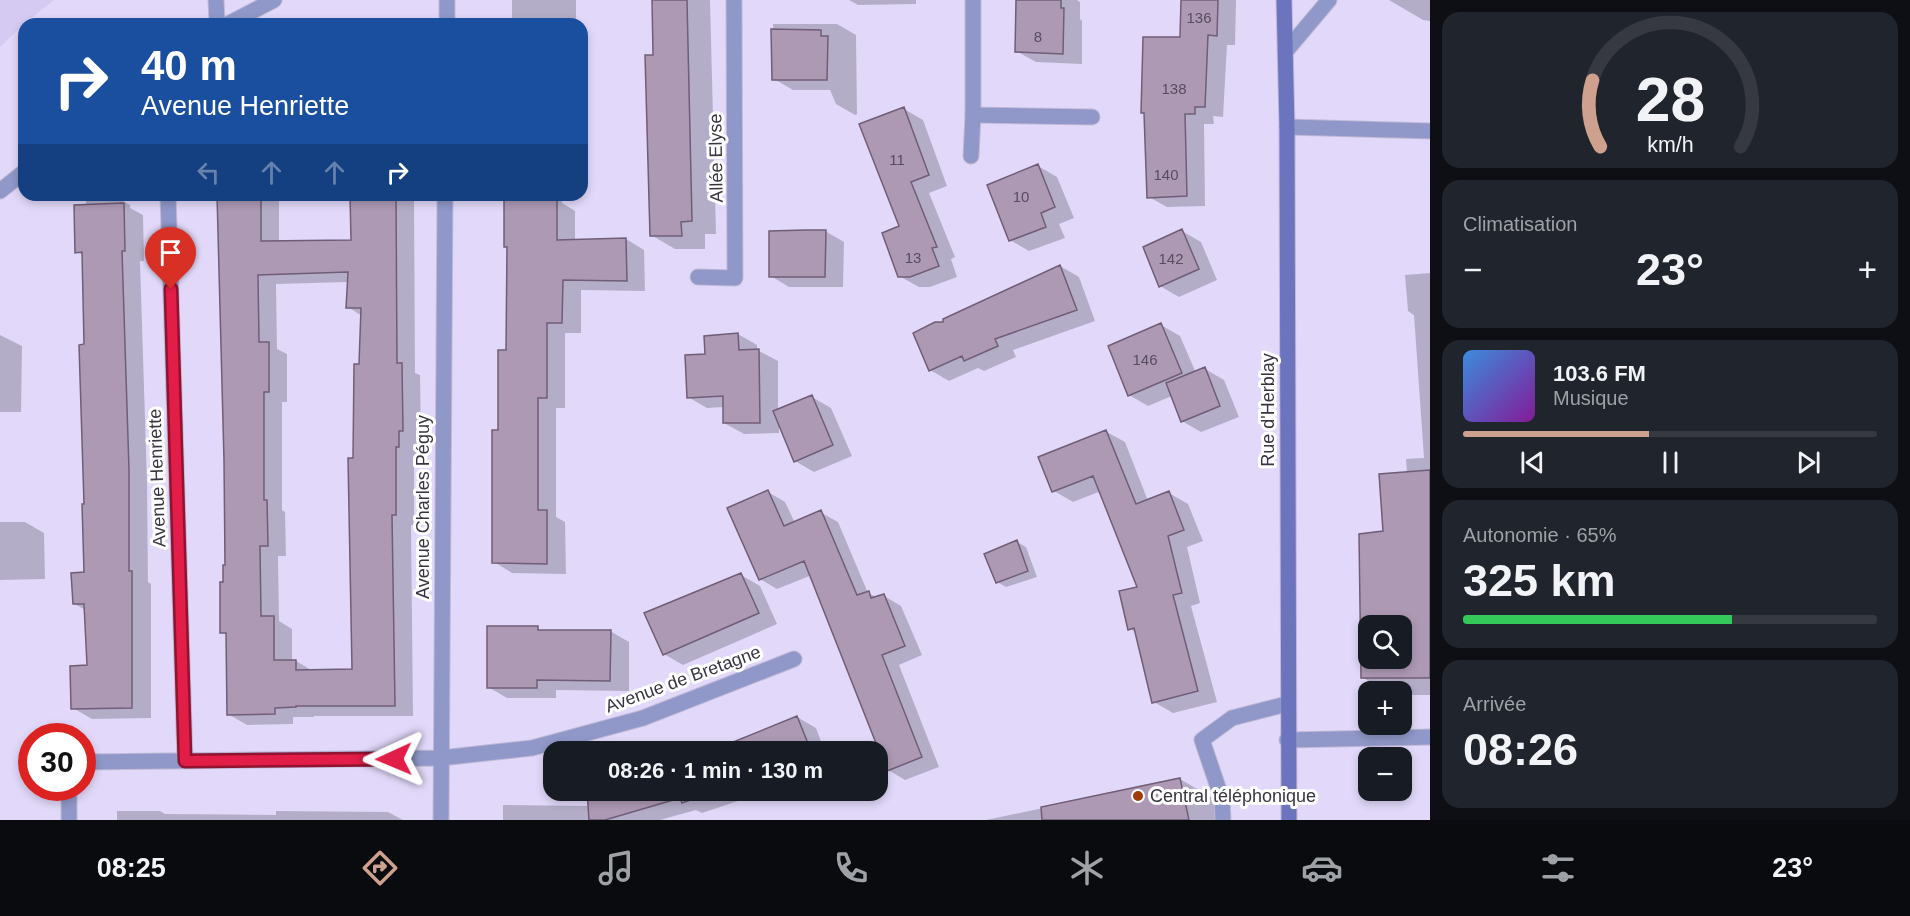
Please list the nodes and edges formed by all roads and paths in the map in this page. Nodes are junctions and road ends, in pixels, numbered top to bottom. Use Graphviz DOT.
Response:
graph roads {
  1 [pos="216,0"];
  2 [pos="274,0"];
  3 [pos="447,0"];
  4 [pos="734,0"];
  5 [pos="973,0"];
  6 [pos="1284,0"];
  7 [pos="1329,0"];
  8 [pos="217,18"];
  9 [pos="240,18"];
  10 [pos="447,18"];
  11 [pos="1286,51"];
  12 [pos="973,114"];
  13 [pos="1092,117"];
  14 [pos="1287,127"];
  15 [pos="1430,131"];
  16 [pos="971,156"];
  17 [pos="18,176"];
  18 [pos="0,190"];
  19 [pos="168,201"];
  20 [pos="445,201"];
  21 [pos="698,278"];
  22 [pos="794,659"];
  23 [pos="1287,704"];
  24 [pos="1430,737"];
  25 [pos="1287,740"];
  26 [pos="441,758"];
  27 [pos="185,761"];
  28 [pos="96,762"];
  29 [pos="69,801"];
  30 [pos="69,820"];
  31 [pos="441,820"];
  32 [pos="1224,820"];
  33 [pos="1289,820"];
  1 -- 8 [label="street"];
  2 -- 9 [label="street"];
  3 -- 10 [label="street"];
  4 -- 21 [label="street, Allée Elyse"];
  5 -- 12 [label="street"];
  6 -- 11 [label="main road, Rue d'Herblay"];
  7 -- 11 [label="street"];
  11 -- 14 [label="main road, Rue d'Herblay"];
  12 -- 13 [label="street"];
  12 -- 16 [label="street"];
  14 -- 15 [label="street"];
  14 -- 23 [label="main road, Rue d'Herblay"];
  17 -- 18 [label="street"];
  19 -- 27 [label="street, Avenue Henriette"];
  20 -- 26 [label="street, Avenue Charles Péguy"];
  22 -- 26 [label="street, Avenue de Bretagne"];
  23 -- 25 [label="main road, Rue d'Herblay"];
  23 -- 32 [label="street"];
  24 -- 25 [label="street"];
  25 -- 33 [label="main road, Rue d'Herblay"];
  26 -- 27 [label="street, Avenue de Bretagne"];
  26 -- 31 [label="street, Avenue Charles Péguy"];
  27 -- 28 [label="street, Avenue de Bretagne"];
  29 -- 30 [label="street"];
}
